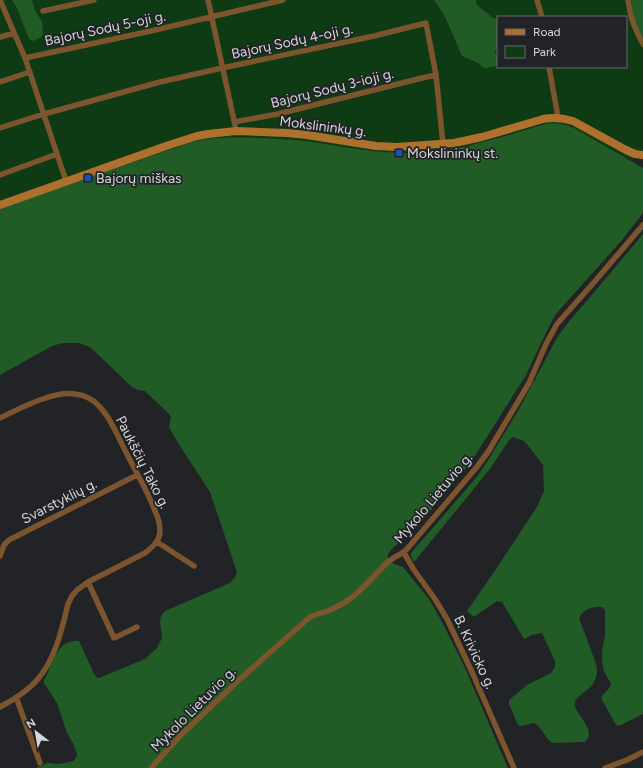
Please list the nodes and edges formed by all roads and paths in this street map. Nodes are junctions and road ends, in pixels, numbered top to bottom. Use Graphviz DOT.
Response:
graph roads {
  1 [pos="0,0"];
  2 [pos="94,0"];
  3 [pos="208,0"];
  4 [pos="283,0"];
  5 [pos="537,0"];
  6 [pos="628,0"];
  7 [pos="43,11"];
  8 [pos="211,16"];
  9 [pos="542,16"];
  10 [pos="14,33"];
  11 [pos="0,37"];
  12 [pos="643,44"];
  13 [pos="25,58"];
  14 [pos="222,68"];
  15 [pos="549,68"];
  16 [pos="30,72"];
  17 [pos="436,75"];
  18 [pos="0,82"];
  19 [pos="44,114"];
  20 [pos="558,117"];
  21 [pos="234,122"];
  22 [pos="0,128"];
  23 [pos="236,131"];
  24 [pos="443,144"];
  25 [pos="57,154"];
  26 [pos="643,155"];
  27 [pos="0,175"];
  28 [pos="66,181"];
  29 [pos="0,205"];
  30 [pos="643,225"];
  31 [pos="0,418"];
  32 [pos="137,475"];
  33 [pos="157,542"];
  34 [pos="404,552"];
  35 [pos="0,556"];
  36 [pos="194,566"];
  37 [pos="88,582"];
  38 [pos="137,627"];
  39 [pos="16,698"];
  40 [pos="0,707"];
  41 [pos="643,752"];
  42 [pos="40,763"];
  43 [pos="151,768"];
  44 [pos="514,768"];
  45 [pos="605,768"];
  1 -- 10 [label="street"];
  2 -- 7 [label="street"];
  3 -- 8 [label="street"];
  4 -- 8 [label="street, Bajorų Sodų 5-oji g."];
  5 -- 9 [label="street"];
  6 -- 12 [label="street"];
  8 -- 13 [label="street, Bajorų Sodų 5-oji g."];
  8 -- 14 [label="street"];
  10 -- 11 [label="street"];
  10 -- 13 [label="street"];
  13 -- 16 [label="street"];
  14 -- 17 [label="street, Bajorų Sodų 4-oji g."];
  14 -- 19 [label="street, Bajorų Sodų 4-oji g."];
  14 -- 21 [label="street"];
  15 -- 20 [label="street"];
  16 -- 18 [label="street"];
  16 -- 19 [label="street"];
  17 -- 21 [label="street, Bajorų Sodų 3-ioji g."];
  17 -- 24 [label="street, Bajorų Sodų 4-oji g."];
  19 -- 22 [label="street, Bajorų Sodų 4-oji g."];
  19 -- 25 [label="street"];
  20 -- 24 [label="street, Mokslininkų g."];
  20 -- 26 [label="street, Mokslininkų g."];
  21 -- 23 [label="street"];
  23 -- 24 [label="street, Mokslininkų g."];
  23 -- 28 [label="street, Mokslininkų g."];
  25 -- 27 [label="street"];
  25 -- 28 [label="street"];
  28 -- 29 [label="street, Mokslininkų g."];
  30 -- 34 [label="street, Mykolo Lietuvio g."];
  31 -- 32 [label="street, Paukščių Tako g."];
  32 -- 33 [label="street, Paukščių Tako g."];
  32 -- 35 [label="street, Svarstyklių g."];
  33 -- 36 [label="street"];
  33 -- 37 [label="street"];
  34 -- 43 [label="street, Mykolo Lietuvio g."];
  34 -- 44 [label="street, B. Krivicko g."];
  37 -- 38 [label="street"];
  37 -- 39 [label="street"];
  39 -- 40 [label="street"];
  39 -- 42 [label="street"];
  41 -- 45 [label="street"];
}
